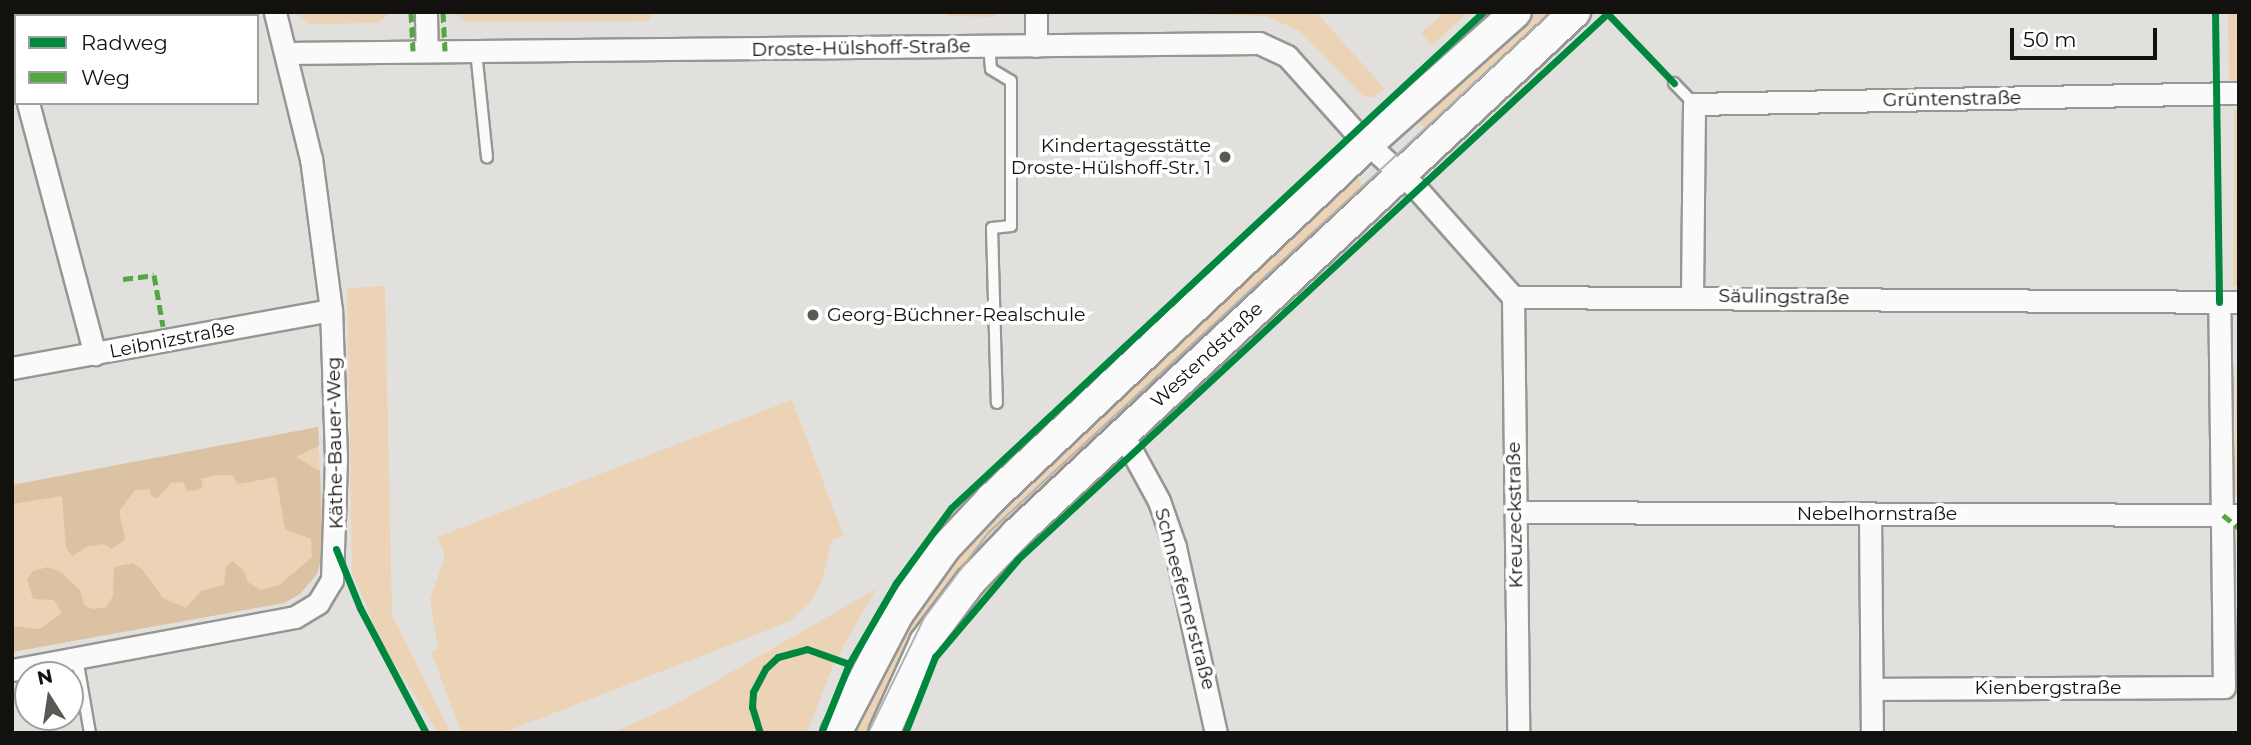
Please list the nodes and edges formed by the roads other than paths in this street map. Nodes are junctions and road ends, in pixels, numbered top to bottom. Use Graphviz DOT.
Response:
graph roads {
  1 [pos="275,12"];
  2 [pos="426,12"];
  3 [pos="1036,12"];
  4 [pos="1517,12"];
  5 [pos="1575,12"];
  6 [pos="989,46"];
  7 [pos="1036,46"];
  8 [pos="427,51"];
  9 [pos="477,51"];
  10 [pos="286,53"];
  11 [pos="1674,83"];
  12 [pos="2239,93"];
  13 [pos="1694,104"];
  14 [pos="29,105"];
  15 [pos="486,157"];
  16 [pos="1386,160"];
  17 [pos="1692,296"];
  18 [pos="1513,297"];
  19 [pos="2229,302"];
  20 [pos="331,310"];
  21 [pos="95,354"];
  22 [pos="12,368"];
  23 [pos="998,403"];
  24 [pos="1122,433"];
  25 [pos="1516,512"];
  26 [pos="1870,514"];
  27 [pos="2231,515"];
  28 [pos="77,658"];
  29 [pos="12,670"];
  30 [pos="1872,689"];
  31 [pos="90,733"];
  32 [pos="836,733"];
  33 [pos="884,733"];
  34 [pos="1216,733"];
  35 [pos="1518,733"];
  36 [pos="1872,733"];
  1 -- 10 [label="street, Käthe-Bauer-Weg"];
  2 -- 8 [label="street"];
  3 -- 7 [label="street"];
  4 -- 16 [label="main road, Westendstraße"];
  5 -- 16 [label="main road, Westendstraße"];
  6 -- 7 [label="street, Droste-Hülshoff-Straße"];
  6 -- 9 [label="street, Droste-Hülshoff-Straße"];
  6 -- 23 [label="lane"];
  7 -- 16 [label="street, Droste-Hülshoff-Straße"];
  8 -- 9 [label="street, Droste-Hülshoff-Straße"];
  8 -- 10 [label="street, Droste-Hülshoff-Straße"];
  9 -- 15 [label="lane"];
  10 -- 20 [label="street, Käthe-Bauer-Weg"];
  11 -- 13 [label="lane"];
  12 -- 13 [label="street, Grüntenstraße"];
  13 -- 17 [label="street"];
  14 -- 21 [label="street"];
  16 -- 18 [label="street"];
  16 -- 24 [label="main road, Westendstraße"];
  16 -- 32 [label="main road, Westendstraße"];
  17 -- 18 [label="street, Säulingstraße"];
  17 -- 19 [label="street, Säulingstraße"];
  18 -- 25 [label="street, Kreuzeckstraße"];
  19 -- 27 [label="street"];
  20 -- 21 [label="street, Leibnizstraße"];
  20 -- 28 [label="street, Käthe-Bauer-Weg"];
  21 -- 22 [label="street, Leibnizstraße"];
  24 -- 33 [label="main road, Westendstraße"];
  24 -- 34 [label="street, Schneefernerstraße"];
  25 -- 26 [label="street, Nebelhornstraße"];
  25 -- 35 [label="street, Kreuzeckstraße"];
  26 -- 27 [label="street, Nebelhornstraße"];
  26 -- 30 [label="street"];
  27 -- 30 [label="street, Kienbergstraße"];
  28 -- 29 [label="street, Käthe-Bauer-Weg"];
  28 -- 31 [label="lane"];
  30 -- 36 [label="street"];
}
